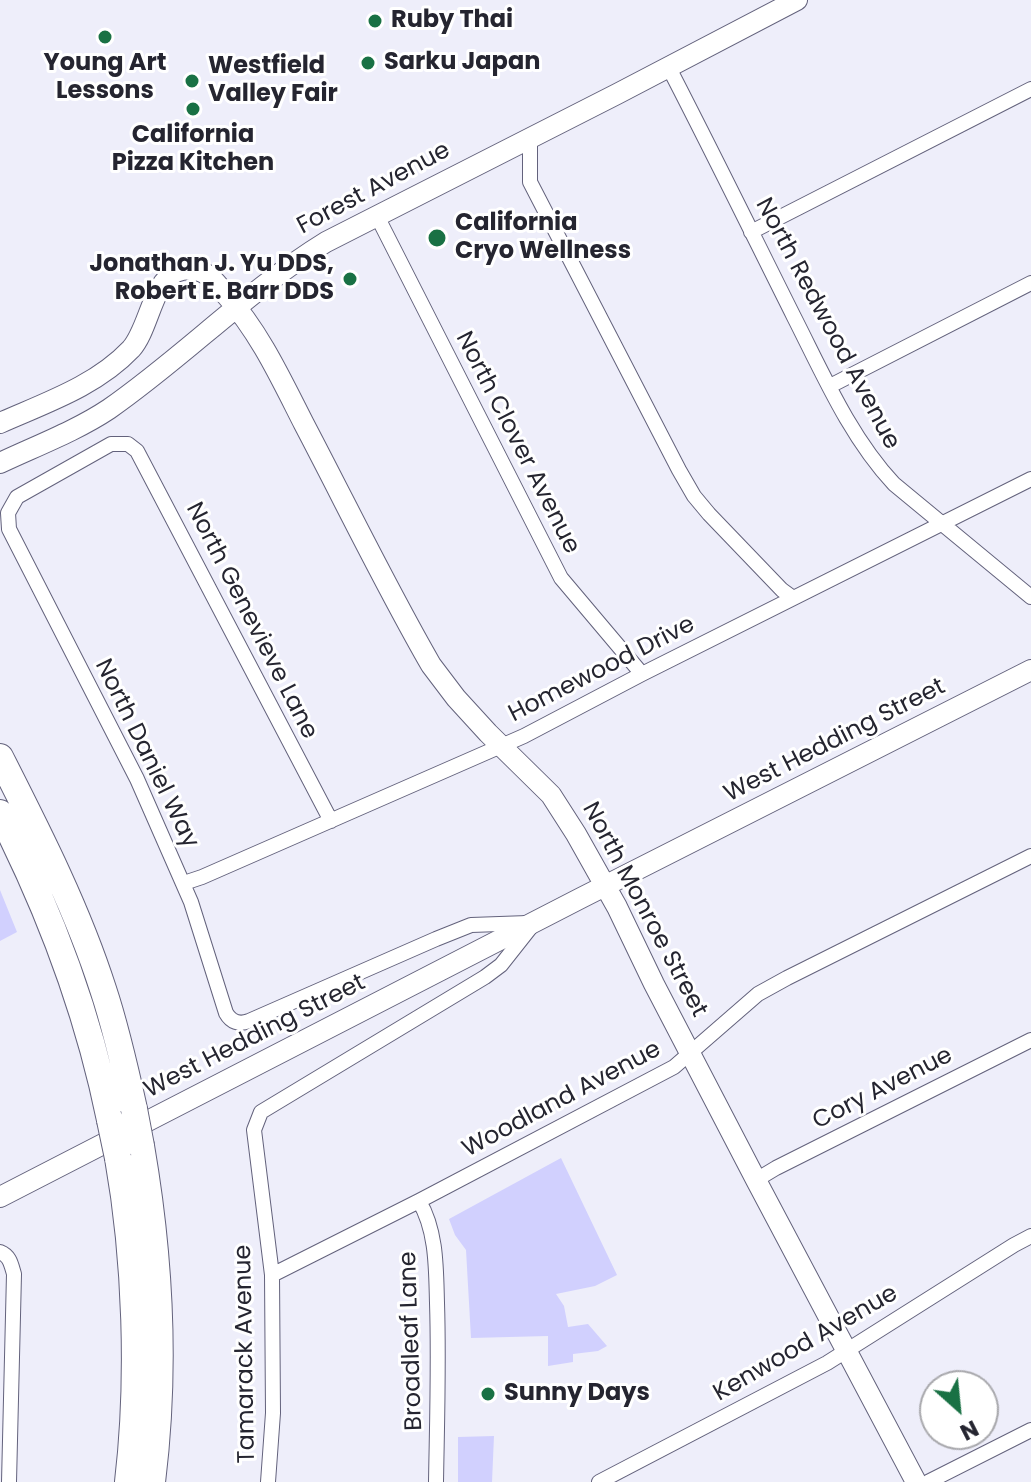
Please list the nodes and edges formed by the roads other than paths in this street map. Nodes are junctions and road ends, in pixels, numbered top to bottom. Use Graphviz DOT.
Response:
graph roads {
  1 [pos="797,0"];
  2 [pos="668,66"];
  3 [pos="1031,89"];
  4 [pos="530,138"];
  5 [pos="377,216"];
  6 [pos="751,232"];
  7 [pos="1031,283"];
  8 [pos="237,308"];
  9 [pos="830,386"];
  10 [pos="0,423"];
  11 [pos="0,463"];
  12 [pos="1031,479"];
  13 [pos="8,513"];
  14 [pos="944,523"];
  15 [pos="1031,597"];
  16 [pos="793,598"];
  17 [pos="1031,670"];
  18 [pos="642,674"];
  19 [pos="501,746"];
  20 [pos="0,757"];
  21 [pos="0,813"];
  22 [pos="331,821"];
  23 [pos="1031,856"];
  24 [pos="184,883"];
  25 [pos="604,887"];
  26 [pos="533,923"];
  27 [pos="232,1021"];
  28 [pos="1031,1040"];
  29 [pos="691,1052"];
  30 [pos="122,1114"];
  31 [pos="254,1130"];
  32 [pos="129,1152"];
  33 [pos="756,1180"];
  34 [pos="0,1197"];
  35 [pos="419,1201"];
  36 [pos="1031,1236"];
  37 [pos="0,1252"];
  38 [pos="272,1275"];
  39 [pos="847,1351"];
  40 [pos="1031,1430"];
  41 [pos="5,1457"];
  42 [pos="9,1482"];
  43 [pos="128,1482"];
  44 [pos="152,1482"];
  45 [pos="268,1482"];
  46 [pos="436,1482"];
  47 [pos="599,1482"];
  48 [pos="916,1482"];
  49 [pos="928,1482"];
  1 -- 2 [label="main road, Forest Avenue"];
  2 -- 4 [label="main road, Forest Avenue"];
  2 -- 6 [label="street, North Redwood Avenue"];
  3 -- 6 [label="street"];
  4 -- 5 [label="main road, Forest Avenue"];
  4 -- 16 [label="street"];
  5 -- 8 [label="main road, Forest Avenue"];
  5 -- 18 [label="street, North Clover Avenue"];
  6 -- 9 [label="street, North Redwood Avenue"];
  7 -- 9 [label="street"];
  8 -- 10 [label="main road, North Monroe Street"];
  8 -- 11 [label="main road, Forest Avenue"];
  8 -- 19 [label="main road, North Monroe Street"];
  9 -- 14 [label="street, North Redwood Avenue"];
  12 -- 14 [label="street, Homewood Drive"];
  13 -- 22 [label="street, North Genevieve Lane"];
  13 -- 24 [label="street, North Daniel Way"];
  14 -- 15 [label="street, North Redwood Avenue"];
  14 -- 16 [label="street, Homewood Drive"];
  16 -- 18 [label="street, Homewood Drive"];
  17 -- 25 [label="main road, West Hedding Street"];
  18 -- 19 [label="street, Homewood Drive"];
  19 -- 22 [label="street, Homewood Drive"];
  19 -- 25 [label="main road, North Monroe Street"];
  20 -- 30 [label="highway"];
  21 -- 30 [label="highway"];
  22 -- 24 [label="street, Homewood Drive"];
  23 -- 29 [label="street, Woodland Avenue"];
  24 -- 27 [label="street, North Daniel Way"];
  25 -- 26 [label="main road, West Hedding Street"];
  25 -- 29 [label="main road, North Monroe Street"];
  26 -- 27 [label="street, West Hedding Street"];
  26 -- 31 [label="street, West Hedding Street"];
  26 -- 34 [label="main road, West Hedding Street"];
  28 -- 33 [label="street, Cory Avenue"];
  29 -- 33 [label="main road, North Monroe Street"];
  29 -- 35 [label="street, Woodland Avenue"];
  30 -- 32 [label="highway, bridge"];
  31 -- 38 [label="street, Tamarack Avenue"];
  32 -- 43 [label="highway"];
  32 -- 44 [label="highway"];
  33 -- 39 [label="main road, North Monroe Street"];
  35 -- 38 [label="street, Woodland Avenue"];
  35 -- 46 [label="street, Broadleaf Lane"];
  36 -- 39 [label="street, Kenwood Avenue"];
  37 -- 41 [label="street"];
  38 -- 45 [label="street, Tamarack Avenue"];
  39 -- 47 [label="street, Kenwood Avenue"];
  39 -- 48 [label="main road, North Monroe Street"];
  40 -- 49 [label="street"];
  41 -- 42 [label="street"];
}
